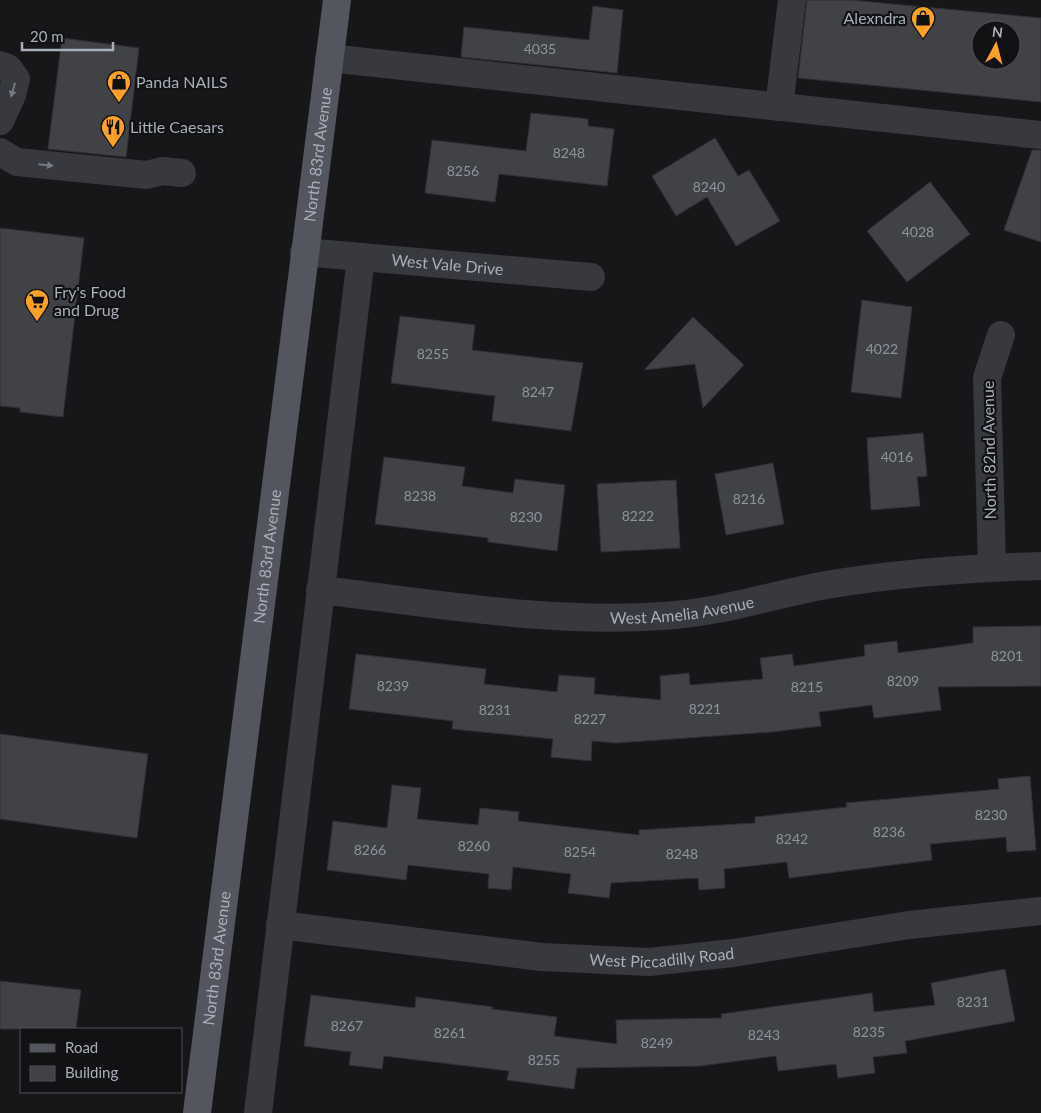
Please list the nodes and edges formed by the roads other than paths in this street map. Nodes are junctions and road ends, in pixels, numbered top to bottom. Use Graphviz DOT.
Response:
graph roads {
  1 [pos="337,0"];
  2 [pos="792,0"];
  3 [pos="329,58"];
  4 [pos="0,65"];
  5 [pos="780,107"];
  6 [pos="0,121"];
  7 [pos="1041,135"];
  8 [pos="0,152"];
  9 [pos="182,173"];
  10 [pos="304,252"];
  11 [pos="361,257"];
  12 [pos="591,277"];
  13 [pos="1000,335"];
  14 [pos="1041,566"];
  15 [pos="992,567"];
  16 [pos="320,590"];
  17 [pos="1041,910"];
  18 [pos="280,925"];
  19 [pos="197,1113"];
  20 [pos="258,1113"];
  1 -- 3 [label="main road, North 83rd Avenue"];
  2 -- 5 [label="street"];
  3 -- 5 [label="street"];
  3 -- 10 [label="main road, North 83rd Avenue"];
  4 -- 6 [label="street, one-way"];
  5 -- 7 [label="street"];
  8 -- 9 [label="street, one-way"];
  10 -- 11 [label="street, West Vale Drive"];
  10 -- 19 [label="main road, North 83rd Avenue"];
  11 -- 12 [label="street, West Vale Drive"];
  11 -- 16 [label="street"];
  13 -- 15 [label="street, North 82nd Avenue"];
  14 -- 15 [label="street, West Amelia Avenue"];
  15 -- 16 [label="street, West Amelia Avenue"];
  16 -- 18 [label="street"];
  17 -- 18 [label="street, West Piccadilly Road"];
  18 -- 20 [label="street"];
}
